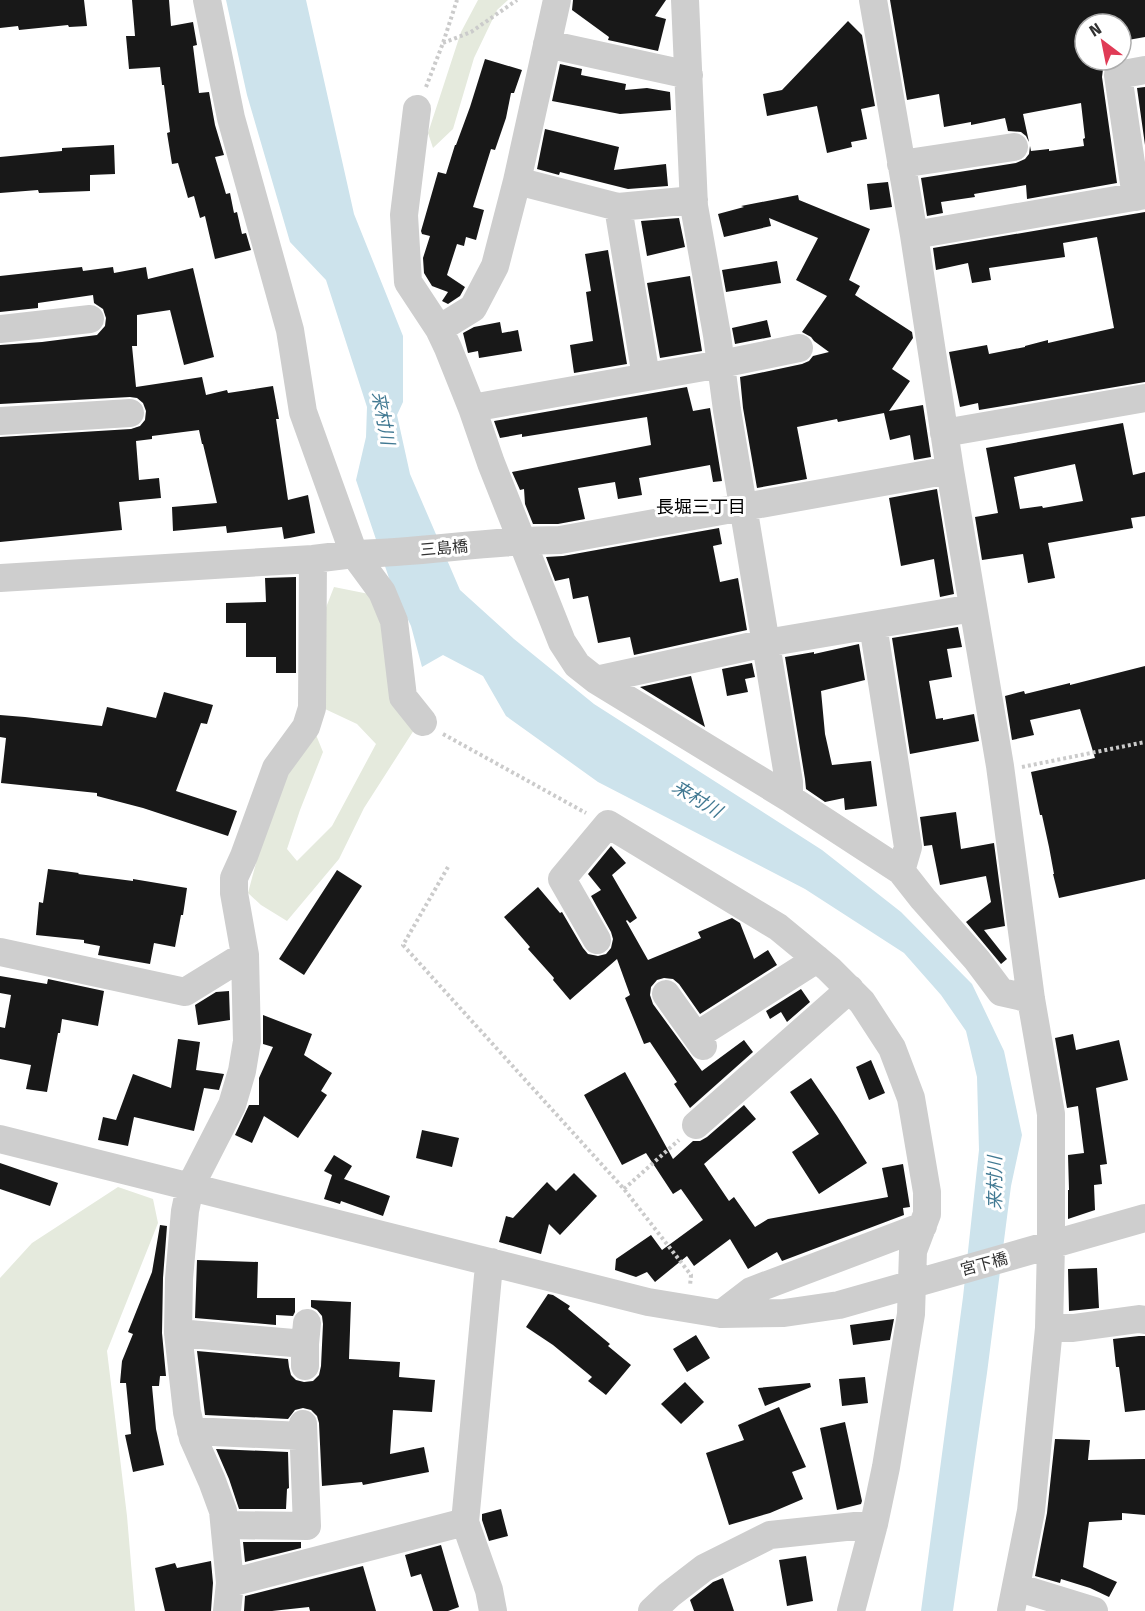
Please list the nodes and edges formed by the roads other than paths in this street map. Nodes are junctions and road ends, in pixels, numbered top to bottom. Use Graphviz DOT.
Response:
graph roads {
  1 [pos="207,0"];
  2 [pos="557,0"];
  3 [pos="685,0"];
  4 [pos="873,0"];
  5 [pos="547,44"];
  6 [pos="1145,70"];
  7 [pos="689,75"];
  8 [pos="417,109"];
  9 [pos="1014,147"];
  10 [pos="901,164"];
  11 [pos="517,181"];
  12 [pos="1140,196"];
  13 [pos="694,200"];
  14 [pos="618,207"];
  15 [pos="914,235"];
  16 [pos="90,319"];
  17 [pos="0,329"];
  18 [pos="439,329"];
  19 [pos="800,348"];
  20 [pos="721,364"];
  21 [pos="646,377"];
  22 [pos="1145,398"];
  23 [pos="472,408"];
  24 [pos="130,412"];
  25 [pos="0,421"];
  26 [pos="944,433"];
  27 [pos="950,470"];
  28 [pos="744,508"];
  29 [pos="515,541"];
  30 [pos="367,554"];
  31 [pos="313,559"];
  32 [pos="0,578"];
  33 [pos="973,608"];
  34 [pos="873,625"];
  35 [pos="766,643"];
  36 [pos="596,680"];
  37 [pos="423,722"];
  38 [pos="789,798"];
  39 [pos="901,871"];
  40 [pos="597,940"];
  41 [pos="0,952"];
  42 [pos="245,955"];
  43 [pos="817,959"];
  44 [pos="850,990"];
  45 [pos="667,993"];
  46 [pos="1031,999"];
  47 [pos="696,1125"];
  48 [pos="0,1139"];
  49 [pos="190,1187"];
  50 [pos="1145,1218"];
  51 [pos="924,1226"];
  52 [pos="1044,1247"];
  53 [pos="491,1262"];
  54 [pos="921,1281"];
  55 [pos="721,1314"];
  56 [pos="1145,1320"];
  57 [pos="1049,1328"];
  58 [pos="178,1333"];
  59 [pos="306,1344"];
  60 [pos="191,1431"];
  61 [pos="465,1522"];
  62 [pos="874,1524"];
  63 [pos="225,1525"];
  64 [pos="229,1597"];
  65 [pos="1013,1599"];
  66 [pos="493,1611"];
  67 [pos="652,1611"];
  68 [pos="851,1611"];
  69 [pos="1094,1611"];
  1 -- 30 [label="street"];
  2 -- 5 [label="street"];
  3 -- 7 [label="street"];
  4 -- 10 [label="street"];
  5 -- 7 [label="street"];
  5 -- 11 [label="street"];
  6 -- 12 [label="street"];
  7 -- 13 [label="street"];
  8 -- 18 [label="street"];
  9 -- 10 [label="street"];
  10 -- 15 [label="street"];
  11 -- 14 [label="street"];
  11 -- 18 [label="street"];
  12 -- 15 [label="street"];
  13 -- 14 [label="street"];
  13 -- 20 [label="street"];
  14 -- 21 [label="street"];
  15 -- 26 [label="street"];
  16 -- 17 [label="street"];
  18 -- 23 [label="street"];
  19 -- 20 [label="street"];
  20 -- 21 [label="street"];
  20 -- 28 [label="street"];
  21 -- 23 [label="street"];
  22 -- 26 [label="street"];
  23 -- 29 [label="street"];
  24 -- 25 [label="street"];
  26 -- 27 [label="street"];
  27 -- 28 [label="street, 三島橋"];
  27 -- 33 [label="street"];
  28 -- 29 [label="street, 三島橋"];
  28 -- 35 [label="street"];
  29 -- 30 [label="street, 三島橋"];
  29 -- 36 [label="street"];
  30 -- 31 [label="street, 三島橋"];
  30 -- 37 [label="street"];
  31 -- 32 [label="street, 三島橋"];
  31 -- 42 [label="street"];
  33 -- 34 [label="street"];
  33 -- 46 [label="street"];
  34 -- 35 [label="street"];
  34 -- 39 [label="street"];
  35 -- 36 [label="street"];
  35 -- 38 [label="street"];
  36 -- 38 [label="street"];
  38 -- 39 [label="street"];
  39 -- 46 [label="street"];
  40 -- 43 [label="street"];
  41 -- 42 [label="street"];
  42 -- 49 [label="street"];
  43 -- 44 [label="street"];
  43 -- 45 [label="street"];
  44 -- 47 [label="street"];
  44 -- 51 [label="street"];
  46 -- 52 [label="street"];
  48 -- 49 [label="street, 宮下橋"];
  49 -- 53 [label="street, 宮下橋"];
  49 -- 58 [label="street"];
  50 -- 52 [label="street, 宮下橋"];
  51 -- 54 [label="street"];
  51 -- 55 [label="street"];
  52 -- 54 [label="street, 宮下橋"];
  52 -- 57 [label="street"];
  53 -- 55 [label="street, 宮下橋"];
  53 -- 61 [label="street"];
  54 -- 55 [label="street, 宮下橋"];
  54 -- 62 [label="street"];
  56 -- 57 [label="street"];
  57 -- 65 [label="street"];
  58 -- 59 [label="street"];
  58 -- 60 [label="street"];
  60 -- 63 [label="street"];
  60 -- 63 [label="street"];
  61 -- 64 [label="street"];
  61 -- 66 [label="street"];
  62 -- 67 [label="street"];
  62 -- 68 [label="street"];
  63 -- 64 [label="street"];
  65 -- 69 [label="street"];
}
